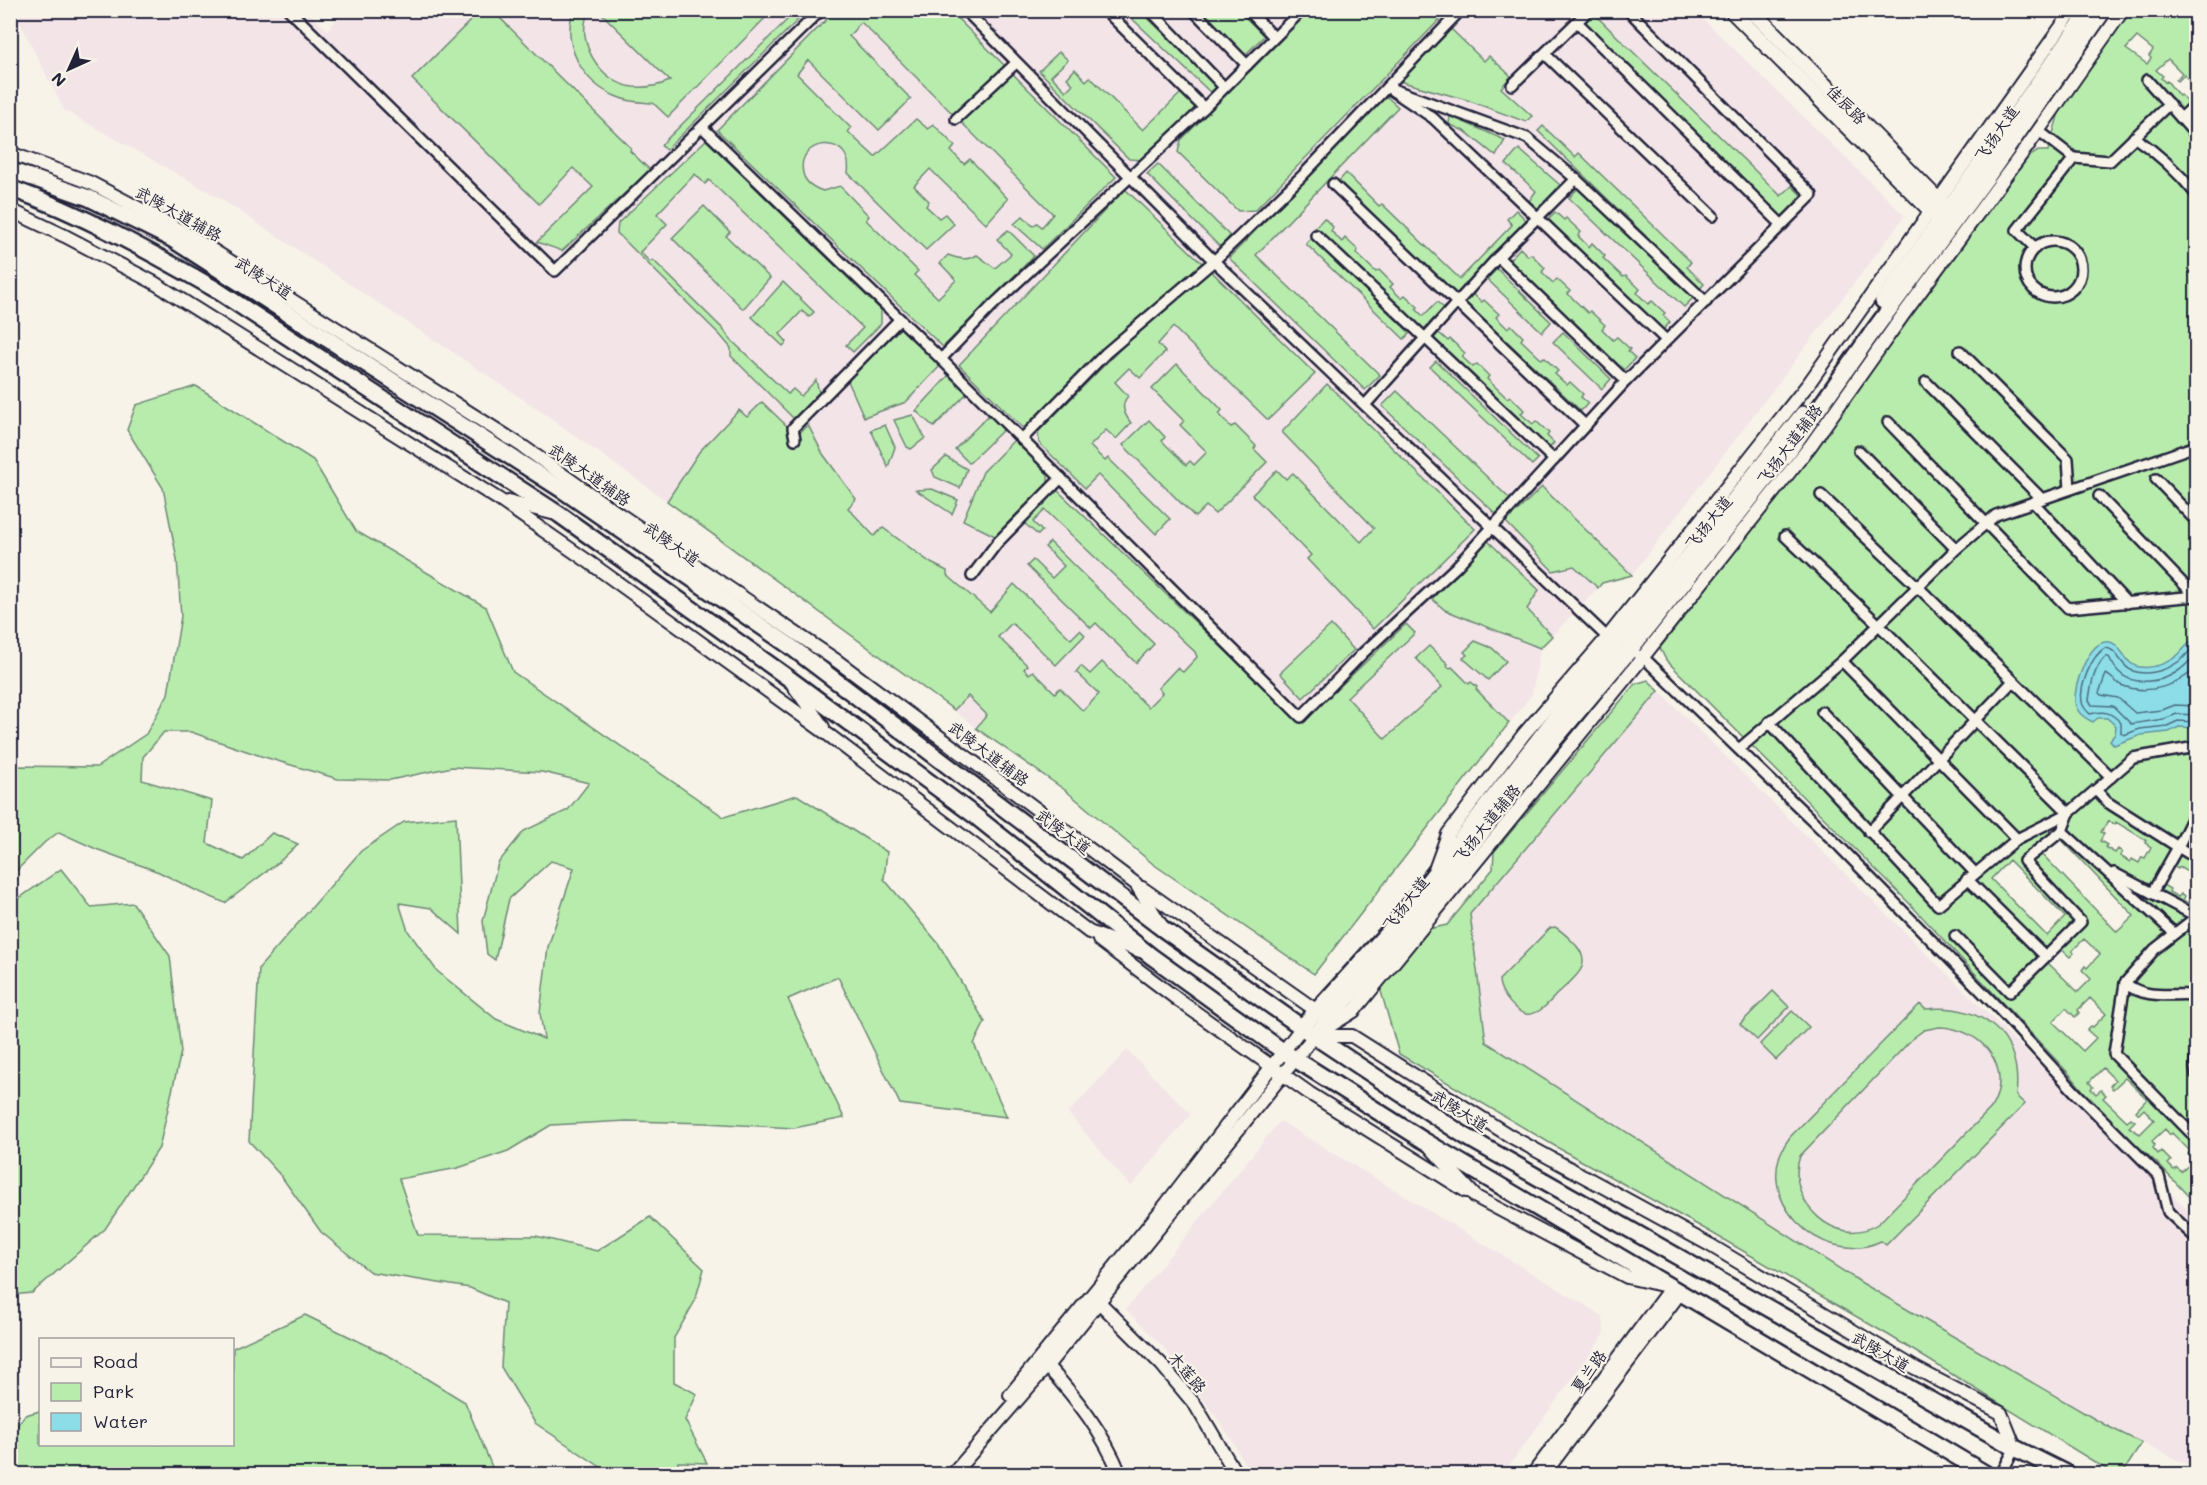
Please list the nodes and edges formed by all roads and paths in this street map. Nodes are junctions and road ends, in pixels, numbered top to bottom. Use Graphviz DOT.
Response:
graph roads {
  1 [pos="289,10"];
  2 [pos="821,10"];
  3 [pos="965,10"];
  4 [pos="1105,10"];
  5 [pos="1149,10"];
  6 [pos="1193,10"];
  7 [pos="1248,10"];
  8 [pos="1461,10"];
  9 [pos="1589,10"];
  10 [pos="1628,10"];
  11 [pos="1731,10"];
  12 [pos="1751,10"];
  13 [pos="2073,10"];
  14 [pos="2091,10"];
  15 [pos="2104,10"];
  16 [pos="1296,12"];
  17 [pos="2121,12"];
  18 [pos="1577,22"];
  19 [pos="1274,37"];
  20 [pos="1545,54"];
  21 [pos="2041,57"];
  22 [pos="1016,63"];
  23 [pos="1247,64"];
  24 [pos="2147,80"];
  25 [pos="1512,85"];
  26 [pos="1224,87"];
  27 [pos="1387,87"];
  28 [pos="2031,96"];
  29 [pos="2169,104"];
  30 [pos="2196,104"];
  31 [pos="1204,108"];
  32 [pos="2181,118"];
  33 [pos="956,119"];
  34 [pos="703,128"];
  35 [pos="2039,131"];
  36 [pos="2196,135"];
  37 [pos="2134,138"];
  38 [pos="2029,144"];
  39 [pos="10,153"];
  40 [pos="2074,158"];
  41 [pos="10,170"];
  42 [pos="1130,177"];
  43 [pos="1988,177"];
  44 [pos="1576,179"];
  45 [pos="1333,184"];
  46 [pos="10,188"];
  47 [pos="2196,194"];
  48 [pos="10,210"];
  49 [pos="1939,210"];
  50 [pos="1713,216"];
  51 [pos="1537,217"];
  52 [pos="1782,225"];
  53 [pos="1316,235"];
  54 [pos="2035,248"];
  55 [pos="1498,257"];
  56 [pos="1214,261"];
  57 [pos="1887,296"];
  58 [pos="1458,302"];
  59 [pos="1706,302"];
  60 [pos="900,319"];
  61 [pos="1851,321"];
  62 [pos="1874,330"];
  63 [pos="1425,339"];
  64 [pos="1666,340"];
  65 [pos="1960,351"];
  66 [pos="941,359"];
  67 [pos="1859,377"];
  68 [pos="1626,381"];
  69 [pos="1926,382"];
  70 [pos="1365,405"];
  71 [pos="1888,422"];
  72 [pos="1586,426"];
  73 [pos="1022,439"];
  74 [pos="795,440"];
  75 [pos="522,446"];
  76 [pos="2196,446"];
  77 [pos="1859,451"];
  78 [pos="1554,460"];
  79 [pos="1061,478"];
  80 [pos="2156,479"];
  81 [pos="2070,489"];
  82 [pos="564,491"];
  83 [pos="1821,495"];
  84 [pos="2099,496"];
  85 [pos="498,499"];
  86 [pos="2038,501"];
  87 [pos="560,515"];
  88 [pos="1704,515"];
  89 [pos="2196,521"];
  90 [pos="1984,522"];
  91 [pos="1491,528"];
  92 [pos="1785,536"];
  93 [pos="1956,549"];
  94 [pos="1689,556"];
  95 [pos="1716,564"];
  96 [pos="972,576"];
  97 [pos="1917,586"];
  98 [pos="1674,594"];
  99 [pos="2196,596"];
  100 [pos="2127,603"];
  101 [pos="1878,624"];
  102 [pos="790,646"];
  103 [pos="1623,648"];
  104 [pos="837,661"];
  105 [pos="1842,661"];
  106 [pos="787,676"];
  107 [pos="2013,681"];
  108 [pos="1563,708"];
  109 [pos="1822,712"];
  110 [pos="1975,721"];
  111 [pos="1769,722"];
  112 [pos="1524,734"];
  113 [pos="830,736"];
  114 [pos="2196,747"];
  115 [pos="1739,750"];
  116 [pos="1940,760"];
  117 [pos="2111,777"];
  118 [pos="2096,790"];
  119 [pos="1903,797"];
  120 [pos="2196,811"];
  121 [pos="2069,813"];
  122 [pos="2062,831"];
  123 [pos="1869,832"];
  124 [pos="2017,839"];
  125 [pos="2178,847"];
  126 [pos="2196,858"];
  127 [pos="2102,866"];
  128 [pos="1971,876"];
  129 [pos="1432,878"];
  130 [pos="1136,884"];
  131 [pos="2152,893"];
  132 [pos="2196,916"];
  133 [pos="1163,929"];
  134 [pos="1089,932"];
  135 [pos="2174,933"];
  136 [pos="1955,936"];
  137 [pos="1151,956"];
  138 [pos="2046,956"];
  139 [pos="2125,983"];
  140 [pos="2196,995"];
  141 [pos="1326,1018"];
  142 [pos="1308,1032"];
  143 [pos="1352,1036"];
  144 [pos="2196,1051"];
  145 [pos="1290,1055"];
  146 [pos="1272,1067"];
  147 [pos="2196,1074"];
  148 [pos="1284,1075"];
  149 [pos="2196,1138"];
  150 [pos="1423,1140"];
  151 [pos="1476,1197"];
  152 [pos="2196,1238"];
  153 [pos="1675,1290"];
  154 [pos="1098,1302"];
  155 [pos="1047,1366"];
  156 [pos="2015,1448"];
  157 [pos="944,1474"];
  158 [pos="953,1474"];
  159 [pos="1119,1474"];
  160 [pos="1236,1474"];
  161 [pos="1533,1474"];
  162 [pos="1544,1474"];
  163 [pos="1986,1474"];
  164 [pos="2001,1474"];
  165 [pos="2067,1474"];
  1 -- 34 [label="street"];
  2 -- 34 [label="street"];
  3 -- 22 [label="street"];
  4 -- 31 [label="street"];
  5 -- 26 [label="street"];
  6 -- 23 [label="street"];
  7 -- 19 [label="street"];
  8 -- 27 [label="street"];
  9 -- 18 [label="street"];
  10 -- 52 [label="street"];
  11 -- 49 [label="main road, 佳辰路"];
  12 -- 49 [label="main road, 佳辰路"];
  13 -- 21 [label="street, 飞扬大道辅路"];
  14 -- 28 [label="main road, 飞扬大道"];
  15 -- 43 [label="main road, 飞扬大道"];
  16 -- 19 [label="street"];
  17 -- 35 [label="street, 飞扬大道辅路"];
  18 -- 20 [label="street"];
  18 -- 52 [label="street"];
  19 -- 23 [label="street"];
  20 -- 25 [label="street"];
  20 -- 50 [label="street"];
  21 -- 28 [label="street"];
  21 -- 49 [label="street, 飞扬大道辅路"];
  22 -- 33 [label="street"];
  22 -- 42 [label="street"];
  23 -- 26 [label="street"];
  24 -- 29 [label="street"];
  26 -- 31 [label="street"];
  27 -- 44 [label="street"];
  27 -- 51 [label="street"];
  27 -- 56 [label="street"];
  28 -- 49 [label="main road, 飞扬大道"];
  29 -- 32 [label="street"];
  29 -- 37 [label="street"];
  30 -- 32 [label="street"];
  31 -- 42 [label="street"];
  32 -- 36 [label="street"];
  34 -- 60 [label="street"];
  35 -- 38 [label="street, 飞扬大道辅路"];
  35 -- 40 [label="street"];
  37 -- 40 [label="street"];
  37 -- 47 [label="street"];
  38 -- 43 [label="street"];
  38 -- 67 [label="street, 飞扬大道辅路"];
  39 -- 75 [label="street, 武陵大道辅路"];
  40 -- 54 [label="street"];
  41 -- 82 [label="main road, 武陵大道"];
  42 -- 56 [label="street"];
  42 -- 66 [label="street"];
  43 -- 62 [label="main road, 飞扬大道"];
  44 -- 51 [label="street"];
  44 -- 59 [label="street"];
  45 -- 58 [label="street"];
  46 -- 87 [label="main road"];
  48 -- 85 [label="street"];
  49 -- 57 [label="main road, 飞扬大道"];
  49 -- 61 [label="street, 飞扬大道辅路"];
  51 -- 55 [label="street"];
  51 -- 64 [label="street"];
  52 -- 59 [label="street"];
  53 -- 63 [label="street"];
  54 -- 54 [label="street"];
  55 -- 58 [label="street"];
  55 -- 68 [label="street"];
  56 -- 70 [label="street"];
  56 -- 73 [label="street"];
  57 -- 61 [label="street"];
  57 -- 94 [label="main road, 飞扬大道"];
  58 -- 63 [label="street"];
  58 -- 72 [label="street"];
  59 -- 64 [label="street"];
  60 -- 66 [label="street"];
  60 -- 74 [label="street"];
  61 -- 88 [label="street, 飞扬大道辅路"];
  62 -- 67 [label="street"];
  62 -- 98 [label="main road, 飞扬大道"];
  63 -- 70 [label="street"];
  63 -- 78 [label="street"];
  64 -- 68 [label="street"];
  65 -- 81 [label="street"];
  66 -- 73 [label="street"];
  67 -- 95 [label="street, 飞扬大道辅路"];
  68 -- 72 [label="street"];
  69 -- 86 [label="street"];
  70 -- 91 [label="street"];
  71 -- 90 [label="street"];
  72 -- 78 [label="street"];
  73 -- 79 [label="street"];
  75 -- 82 [label="street"];
  75 -- 104 [label="street, 武陵大道辅路"];
  76 -- 81 [label="street"];
  77 -- 93 [label="street"];
  78 -- 91 [label="street"];
  79 -- 91 [label="street"];
  79 -- 96 [label="street"];
  80 -- 89 [label="street"];
  81 -- 86 [label="street"];
  82 -- 102 [label="main road, 武陵大道"];
  83 -- 97 [label="street"];
  84 -- 99 [label="street"];
  85 -- 87 [label="street"];
  85 -- 113 [label="street"];
  86 -- 90 [label="street"];
  86 -- 100 [label="street"];
  87 -- 106 [label="main road"];
  88 -- 94 [label="street"];
  88 -- 103 [label="street, 飞扬大道辅路"];
  90 -- 93 [label="street"];
  90 -- 100 [label="street"];
  91 -- 103 [label="street"];
  92 -- 101 [label="street"];
  93 -- 97 [label="street"];
  94 -- 103 [label="main road, 飞扬大道"];
  95 -- 98 [label="street"];
  95 -- 103 [label="street, 飞扬大道辅路"];
  97 -- 101 [label="street"];
  97 -- 107 [label="street"];
  98 -- 103 [label="main road, 飞扬大道"];
  99 -- 100 [label="street"];
  101 -- 105 [label="street"];
  101 -- 110 [label="street"];
  102 -- 104 [label="street"];
  102 -- 133 [label="main road, 武陵大道"];
  103 -- 108 [label="main road, 飞扬大道"];
  103 -- 112 [label="street, 飞扬大道辅路"];
  103 -- 115 [label="street"];
  103 -- 141 [label="main road, 飞扬大道"];
  104 -- 130 [label="street, 武陵大道辅路"];
  105 -- 111 [label="street"];
  105 -- 116 [label="street"];
  106 -- 113 [label="street"];
  106 -- 137 [label="main road"];
  107 -- 110 [label="street"];
  107 -- 117 [label="street"];
  108 -- 112 [label="street"];
  108 -- 129 [label="main road, 飞扬大道"];
  109 -- 119 [label="street"];
  110 -- 116 [label="street"];
  110 -- 121 [label="street"];
  111 -- 115 [label="street"];
  111 -- 123 [label="street"];
  112 -- 129 [label="street, 飞扬大道辅路"];
  113 -- 134 [label="street"];
  114 -- 117 [label="street"];
  115 -- 152 [label="street"];
  116 -- 119 [label="street"];
  116 -- 124 [label="street"];
  117 -- 118 [label="street"];
  118 -- 121 [label="street"];
  118 -- 125 [label="street"];
  119 -- 123 [label="street"];
  119 -- 128 [label="street"];
  120 -- 125 [label="street"];
  121 -- 122 [label="street"];
  121 -- 124 [label="street"];
  122 -- 127 [label="street"];
  122 -- 138 [label="street"];
  123 -- 128 [label="street"];
  124 -- 128 [label="street"];
  125 -- 126 [label="street"];
  125 -- 131 [label="street"];
  127 -- 131 [label="street"];
  127 -- 135 [label="street"];
  128 -- 138 [label="street"];
  129 -- 141 [label="main road, 飞扬大道"];
  130 -- 133 [label="street, 武陵大道辅路"];
  130 -- 141 [label="street"];
  131 -- 132 [label="street"];
  132 -- 135 [label="street"];
  133 -- 142 [label="main road, 武陵大道"];
  134 -- 137 [label="street"];
  134 -- 146 [label="street"];
  135 -- 139 [label="street"];
  136 -- 138 [label="street"];
  137 -- 145 [label="main road"];
  139 -- 140 [label="street"];
  139 -- 149 [label="street"];
  141 -- 142 [label="main road, 飞扬大道"];
  141 -- 143 [label="street"];
  142 -- 143 [label="street"];
  142 -- 145 [label="street"];
  142 -- 156 [label="main road, 武陵大道"];
  143 -- 156 [label="street"];
  144 -- 147 [label="street"];
  145 -- 146 [label="street"];
  145 -- 148 [label="street"];
  145 -- 150 [label="main road"];
  146 -- 148 [label="street"];
  146 -- 157 [label="street"];
  148 -- 151 [label="street"];
  148 -- 154 [label="street"];
  150 -- 151 [label="street"];
  150 -- 153 [label="main road"];
  151 -- 153 [label="street"];
  153 -- 161 [label="street, 夏兰路"];
  153 -- 162 [label="street, 夏兰路"];
  153 -- 163 [label="main road"];
  154 -- 155 [label="street"];
  154 -- 160 [label="street, 木莲路"];
  155 -- 158 [label="street"];
  155 -- 159 [label="street"];
  156 -- 164 [label="street"];
  156 -- 165 [label="main road, 武陵大道"];
}
